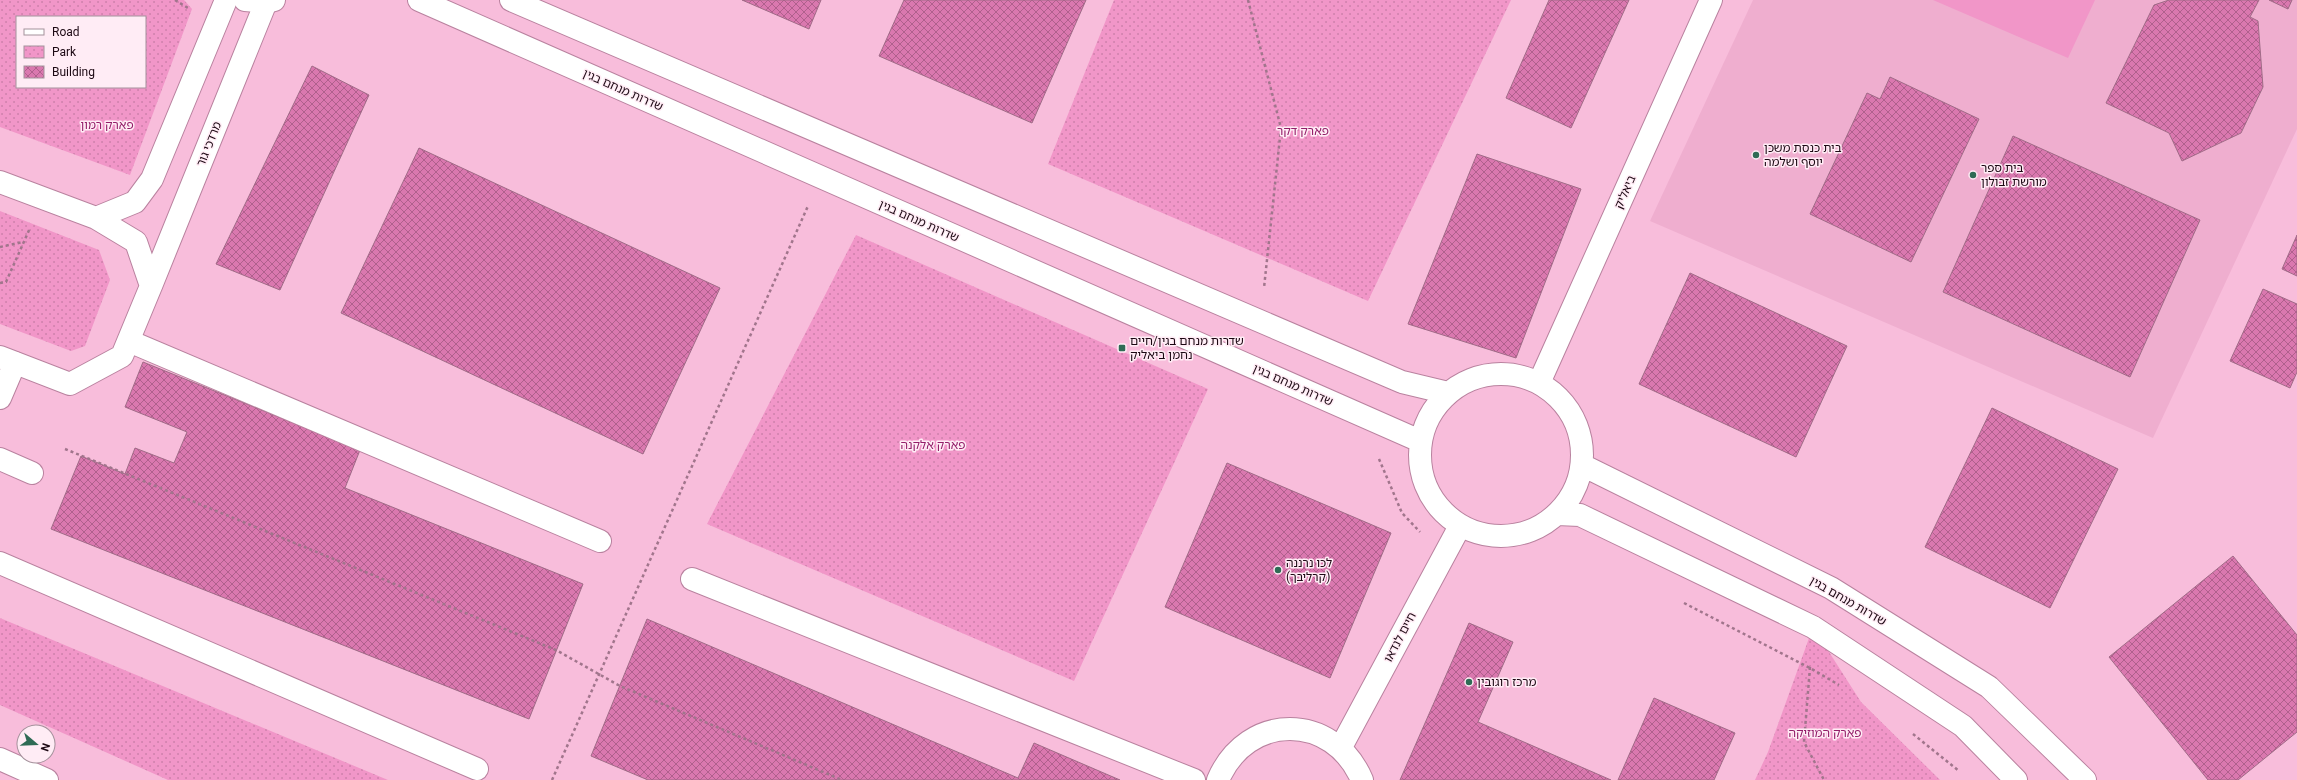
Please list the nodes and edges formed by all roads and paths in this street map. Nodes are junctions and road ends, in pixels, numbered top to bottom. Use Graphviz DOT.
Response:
graph roads {
  1 [pos="226,0"];
  2 [pos="419,0"];
  3 [pos="511,0"];
  4 [pos="1248,0"];
  5 [pos="1711,0"];
  6 [pos="262,1"];
  7 [pos="821,177"];
  8 [pos="0,182"];
  9 [pos="42,198"];
  10 [pos="801,202"];
  11 [pos="808,206"];
  12 [pos="816,209"];
  13 [pos="96,218"];
  14 [pos="24,242"];
  15 [pos="0,247"];
  16 [pos="0,284"];
  17 [pos="151,286"];
  18 [pos="1260,321"];
  19 [pos="129,341"];
  20 [pos="8,360"];
  21 [pos="1539,383"];
  22 [pos="1448,393"];
  23 [pos="0,398"];
  24 [pos="1420,441"];
  25 [pos="65,448"];
  26 [pos="1378,458"];
  27 [pos="0,459"];
  28 [pos="1582,465"];
  29 [pos="32,473"];
  30 [pos="1557,514"];
  31 [pos="1460,526"];
  32 [pos="600,541"];
  33 [pos="1444,556"];
  34 [pos="0,563"];
  35 [pos="692,579"];
  36 [pos="1683,602"];
  37 [pos="1813,627"];
  38 [pos="1810,668"];
  39 [pos="599,675"];
  40 [pos="1843,688"];
  41 [pos="1907,729"];
  42 [pos="1341,747"];
  43 [pos="0,759"];
  44 [pos="477,769"];
  45 [pos="1961,772"];
  46 [pos="48,780"];
  47 [pos="552,780"];
  48 [pos="842,780"];
  49 [pos="1194,780"];
  50 [pos="1218,780"];
  51 [pos="1362,780"];
  52 [pos="1824,780"];
  53 [pos="2016,780"];
  54 [pos="2085,780"];
  1 -- 13 [label="street"];
  2 -- 7 [label="street, שדרות מנחם בגין"];
  3 -- 18 [label="street"];
  4 -- 18 [label="path"];
  5 -- 21 [label="street, ביאליק"];
  6 -- 17 [label="street, מרדכי גור"];
  7 -- 11 [label="path"];
  7 -- 24 [label="street, שדרות מנחם בגין"];
  8 -- 9 [label="street"];
  9 -- 13 [label="street"];
  9 -- 14 [label="path"];
  10 -- 11 [label="path"];
  11 -- 12 [label="path"];
  11 -- 39 [label="path"];
  13 -- 17 [label="street"];
  14 -- 15 [label="path"];
  14 -- 16 [label="path"];
  17 -- 19 [label="street, מרדכי גור"];
  18 -- 22 [label="street"];
  19 -- 20 [label="street, מרדכי גור"];
  19 -- 32 [label="street"];
  20 -- 23 [label="street"];
  21 -- 22 [label="street"];
  21 -- 28 [label="street"];
  22 -- 24 [label="street"];
  24 -- 31 [label="street"];
  25 -- 39 [label="path"];
  26 -- 33 [label="path"];
  27 -- 29 [label="street"];
  28 -- 30 [label="street"];
  28 -- 54 [label="street, שדרות מנחם בגין"];
  30 -- 31 [label="street"];
  30 -- 37 [label="street"];
  31 -- 33 [label="street, חיים לנדאו"];
  33 -- 42 [label="street, חיים לנדאו"];
  34 -- 44 [label="street"];
  35 -- 49 [label="street"];
  36 -- 38 [label="path"];
  37 -- 38 [label="path"];
  37 -- 53 [label="street"];
  38 -- 40 [label="path"];
  38 -- 52 [label="path"];
  39 -- 47 [label="path"];
  39 -- 48 [label="path"];
  41 -- 45 [label="path"];
  42 -- 50 [label="street"];
  42 -- 51 [label="street"];
  43 -- 46 [label="street"];
}
